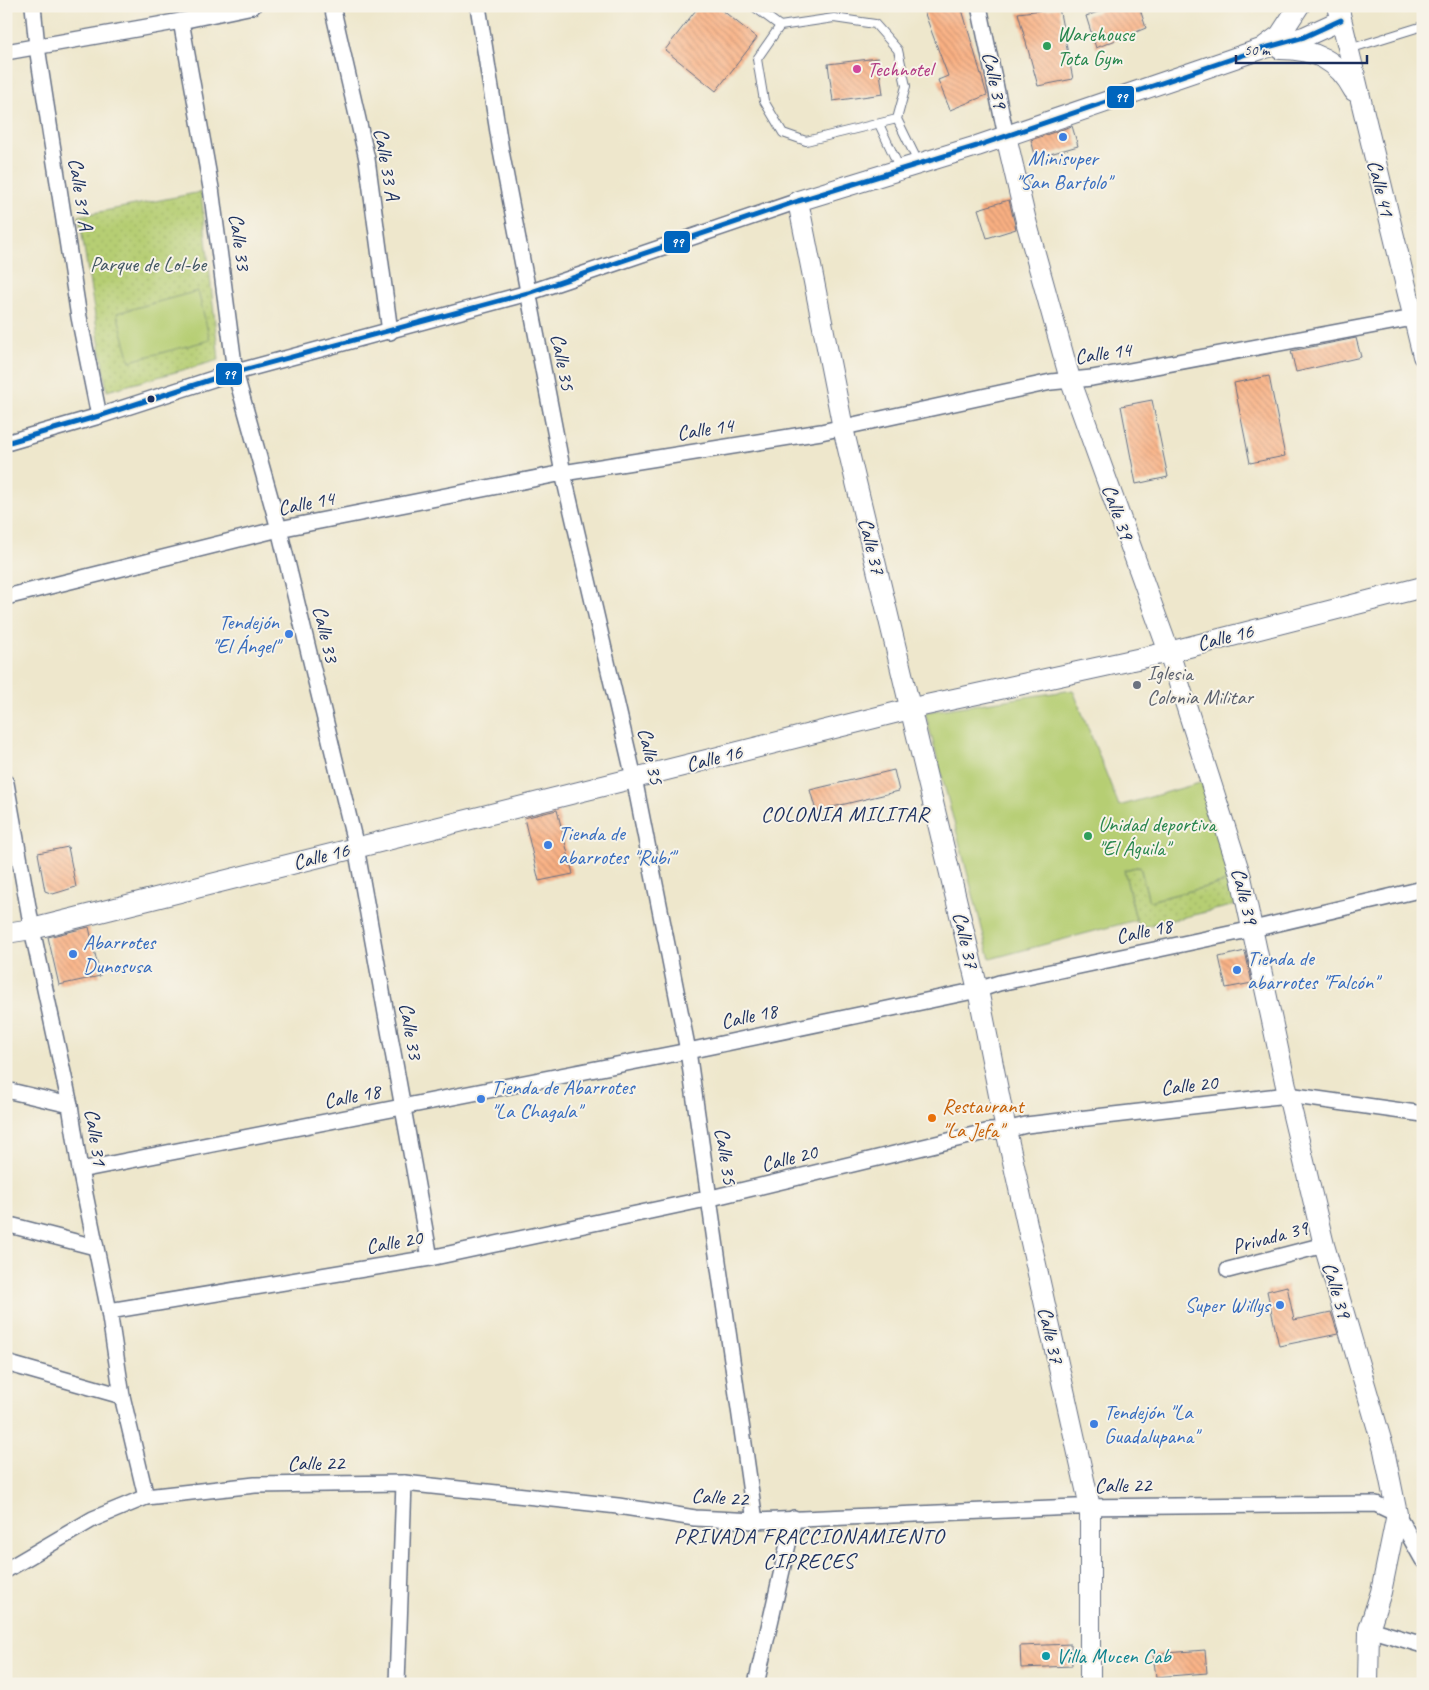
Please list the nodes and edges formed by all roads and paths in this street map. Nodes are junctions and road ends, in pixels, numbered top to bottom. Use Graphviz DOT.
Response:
graph roads {
  1 [pos="33,6"];
  2 [pos="253,6"];
  3 [pos="332,6"];
  4 [pos="478,6"];
  5 [pos="754,6"];
  6 [pos="979,6"];
  7 [pos="1299,6"];
  8 [pos="1340,13"];
  9 [pos="181,22"];
  10 [pos="780,26"];
  11 [pos="1423,26"];
  12 [pos="36,47"];
  13 [pos="1261,49"];
  14 [pos="1349,49"];
  15 [pos="6,52"];
  16 [pos="1363,111"];
  17 [pos="897,119"];
  18 [pos="879,124"];
  19 [pos="1006,136"];
  20 [pos="919,164"];
  21 [pos="900,169"];
  22 [pos="798,201"];
  23 [pos="528,293"];
  24 [pos="1413,318"];
  25 [pos="390,332"];
  26 [pos="1423,356"];
  27 [pos="235,372"];
  28 [pos="1070,379"];
  29 [pos="99,416"];
  30 [pos="843,428"];
  31 [pos="6,443"];
  32 [pos="563,474"];
  33 [pos="279,529"];
  34 [pos="1423,586"];
  35 [pos="6,597"];
  36 [pos="1169,652"];
  37 [pos="912,709"];
  38 [pos="634,778"];
  39 [pos="6,783"];
  40 [pos="9,813"];
  41 [pos="356,847"];
  42 [pos="1423,889"];
  43 [pos="32,929"];
  44 [pos="1253,929"];
  45 [pos="6,933"];
  46 [pos="978,990"];
  47 [pos="688,1051"];
  48 [pos="6,1090"];
  49 [pos="1288,1095"];
  50 [pos="70,1105"];
  51 [pos="404,1108"];
  52 [pos="1423,1114"];
  53 [pos="1006,1130"];
  54 [pos="80,1170"];
  55 [pos="711,1198"];
  56 [pos="6,1224"];
  57 [pos="1324,1245"];
  58 [pos="95,1247"];
  59 [pos="430,1258"];
  60 [pos="1228,1270"];
  61 [pos="109,1311"];
  62 [pos="6,1363"];
  63 [pos="122,1396"];
  64 [pos="404,1482"];
  65 [pos="146,1497"];
  66 [pos="1090,1507"];
  67 [pos="1397,1514"];
  68 [pos="794,1518"];
  69 [pos="755,1521"];
  70 [pos="1423,1560"];
  71 [pos="6,1570"];
  72 [pos="1369,1630"];
  73 [pos="1423,1645"];
  74 [pos="397,1684"];
  75 [pos="756,1684"];
  76 [pos="1090,1684"];
  77 [pos="1368,1684"];
  1 -- 12 [label="street, Calle 31 A"];
  2 -- 9 [label="street"];
  3 -- 25 [label="street, Calle 33 A"];
  4 -- 23 [label="street, Calle 35"];
  5 -- 10 [label="lane"];
  6 -- 19 [label="street, Calle 39"];
  7 -- 13 [label="main road"];
  8 -- 13 [label="main road"];
  8 -- 14 [label="main road, Calle 41"];
  9 -- 12 [label="street"];
  9 -- 27 [label="street, Calle 33"];
  10 -- 17 [label="lane"];
  10 -- 18 [label="lane"];
  11 -- 14 [label="lane"];
  12 -- 15 [label="street"];
  12 -- 29 [label="street, Calle 31 A"];
  13 -- 16 [label="main road"];
  13 -- 19 [label="main road"];
  14 -- 16 [label="main road, Calle 41"];
  16 -- 24 [label="main road, Calle 41"];
  17 -- 18 [label="lane"];
  17 -- 20 [label="lane"];
  18 -- 21 [label="lane"];
  19 -- 20 [label="main road"];
  19 -- 28 [label="main road, Calle 39"];
  20 -- 21 [label="main road"];
  21 -- 22 [label="main road"];
  22 -- 23 [label="street"];
  22 -- 30 [label="main road, Calle 37"];
  23 -- 25 [label="street"];
  23 -- 32 [label="street, Calle 35"];
  24 -- 26 [label="main road, Calle 41"];
  24 -- 28 [label="street, Calle 14"];
  25 -- 27 [label="street"];
  27 -- 29 [label="street"];
  27 -- 33 [label="street, Calle 33"];
  28 -- 30 [label="street, Calle 14"];
  28 -- 36 [label="main road, Calle 39"];
  29 -- 31 [label="street"];
  30 -- 32 [label="street, Calle 14"];
  30 -- 37 [label="main road, Calle 37"];
  32 -- 33 [label="street, Calle 14"];
  32 -- 38 [label="street, Calle 35"];
  33 -- 35 [label="street, Calle 14"];
  33 -- 41 [label="street, Calle 33"];
  34 -- 36 [label="main road, Calle 16"];
  36 -- 37 [label="main road, Calle 16"];
  36 -- 44 [label="main road, Calle 39"];
  37 -- 38 [label="main road, Calle 16"];
  37 -- 46 [label="main road, Calle 37"];
  38 -- 41 [label="main road, Calle 16"];
  38 -- 47 [label="street, Calle 35"];
  39 -- 40 [label="street, Calle 31"];
  40 -- 43 [label="street, Calle 31"];
  41 -- 43 [label="main road, Calle 16"];
  41 -- 51 [label="street, Calle 33"];
  42 -- 44 [label="street, Calle 18"];
  43 -- 45 [label="main road, Calle 16"];
  43 -- 50 [label="street, Calle 31"];
  44 -- 46 [label="street, Calle 18"];
  44 -- 49 [label="main road, Calle 39"];
  46 -- 47 [label="street, Calle 18"];
  46 -- 53 [label="main road, Calle 37"];
  47 -- 51 [label="street, Calle 18"];
  47 -- 55 [label="street, Calle 35"];
  48 -- 50 [label="street"];
  49 -- 52 [label="street, Calle 20"];
  49 -- 53 [label="street, Calle 20"];
  49 -- 57 [label="main road, Calle 39"];
  50 -- 54 [label="street, Calle 31"];
  51 -- 54 [label="street, Calle 18"];
  51 -- 59 [label="street, Calle 33"];
  53 -- 55 [label="street, Calle 20"];
  53 -- 66 [label="main road, Calle 37"];
  54 -- 58 [label="street, Calle 31"];
  55 -- 59 [label="street, Calle 20"];
  55 -- 69 [label="street, Calle 35"];
  56 -- 58 [label="street"];
  57 -- 60 [label="street, Privada 39"];
  57 -- 67 [label="main road, Calle 39"];
  58 -- 61 [label="street, Calle 31"];
  59 -- 61 [label="street, Calle 20"];
  61 -- 63 [label="street, Calle 31"];
  62 -- 63 [label="street"];
  63 -- 65 [label="street, Calle 31"];
  64 -- 65 [label="street, Calle 22"];
  64 -- 69 [label="street, Calle 22"];
  64 -- 74 [label="street"];
  65 -- 71 [label="street, Calle 22"];
  66 -- 67 [label="street, Calle 22"];
  66 -- 68 [label="street, Calle 22"];
  66 -- 76 [label="main road, Calle 37"];
  67 -- 70 [label="street"];
  67 -- 72 [label="main road, Calle 39"];
  68 -- 69 [label="street, Calle 22"];
  68 -- 75 [label="street"];
  72 -- 73 [label="street"];
  72 -- 77 [label="main road, Calle 39"];
}
